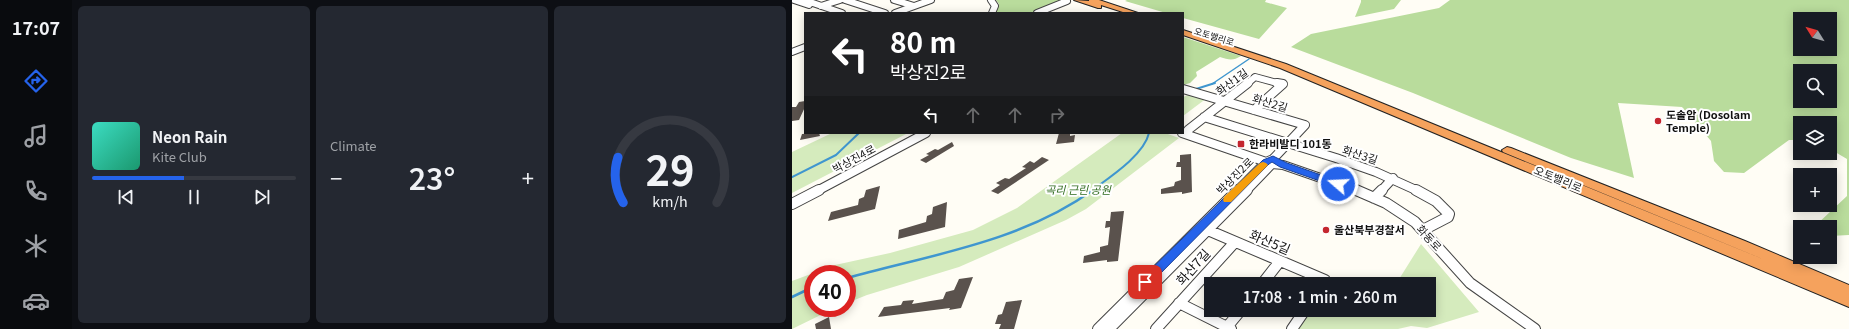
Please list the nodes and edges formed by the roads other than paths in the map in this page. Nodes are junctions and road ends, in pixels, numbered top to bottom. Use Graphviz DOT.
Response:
graph roads {
  1 [pos="794,0"];
  2 [pos="804,0"];
  3 [pos="840,0"];
  4 [pos="845,0"];
  5 [pos="894,0"];
  6 [pos="931,0"];
  7 [pos="992,0"];
  8 [pos="1077,0"];
  9 [pos="1067,1"];
  10 [pos="1095,2"];
  11 [pos="914,6"];
  12 [pos="819,7"];
  13 [pos="1115,10"];
  14 [pos="830,12"];
  15 [pos="838,12"];
  16 [pos="882,12"];
  17 [pos="898,12"];
  18 [pos="992,12"];
  19 [pos="1040,12"];
  20 [pos="1128,12"];
  21 [pos="1184,27"];
  22 [pos="1184,32"];
  23 [pos="804,46"];
  24 [pos="1244,49"];
  25 [pos="792,51"];
  26 [pos="1184,88"];
  27 [pos="1225,101"];
  28 [pos="1254,110"];
  29 [pos="1204,117"];
  30 [pos="1184,131"];
  31 [pos="915,134"];
  32 [pos="924,134"];
  33 [pos="1288,144"];
  34 [pos="1270,161"];
  35 [pos="1393,178"];
  36 [pos="792,198"];
  37 [pos="1374,198"];
  38 [pos="792,204"];
  39 [pos="1204,229"];
  40 [pos="1424,230"];
  41 [pos="1707,236"];
  42 [pos="1235,242"];
  43 [pos="1740,244"];
  44 [pos="1280,261"];
  45 [pos="1782,273"];
  46 [pos="1267,277"];
  47 [pos="1318,277"];
  48 [pos="1849,282"];
  49 [pos="1849,291"];
  50 [pos="1849,301"];
  51 [pos="1179,303"];
  52 [pos="1849,306"];
  53 [pos="1236,317"];
  54 [pos="1300,317"];
  55 [pos="1229,328"];
  56 [pos="1098,329"];
  57 [pos="1109,329"];
  58 [pos="1156,329"];
  59 [pos="1292,329"];
  60 [pos="1535,329"];
  1 -- 12 [label="street"];
  2 -- 12 [label="street"];
  3 -- 12 [label="street"];
  4 -- 16 [label="street"];
  5 -- 11 [label="street"];
  6 -- 11 [label="street"];
  7 -- 18 [label="street"];
  8 -- 10 [label="highway"];
  9 -- 19 [label="street"];
  10 -- 13 [label="highway"];
  11 -- 17 [label="street"];
  12 -- 14 [label="street"];
  12 -- 15 [label="street"];
  13 -- 20 [label="highway"];
  21 -- 24 [label="highway, 오토밸리로"];
  22 -- 24 [label="highway, 오토밸리로"];
  23 -- 25 [label="street"];
  24 -- 41 [label="highway, 오토밸리로"];
  26 -- 27 [label="street, 화산2길"];
  27 -- 28 [label="street, 화산2길"];
  27 -- 28 [label="street, 화산1길"];
  27 -- 29 [label="street, 화산1길"];
  28 -- 33 [label="street, 화산2길"];
  29 -- 30 [label="street, 화산1길"];
  29 -- 33 [label="street, 화산3길"];
  30 -- 34 [label="street, 화동로"];
  31 -- 36 [label="street, 박상진4로"];
  32 -- 38 [label="street, 박상진4로"];
  33 -- 34 [label="street, 화산2길"];
  33 -- 35 [label="street, 화산3길"];
  34 -- 37 [label="street, 화동로"];
  34 -- 39 [label="street, 박상진2로"];
  35 -- 37 [label="street"];
  35 -- 40 [label="street, 화산3길"];
  37 -- 40 [label="street, 화동로"];
  39 -- 42 [label="street, 화산5길"];
  39 -- 56 [label="street, 박상진2로"];
  39 -- 57 [label="street, 박상진2로"];
  40 -- 60 [label="street, 화동로"];
  41 -- 43 [label="highway, 오토밸리로"];
  41 -- 45 [label="highway, 오토밸리로"];
  42 -- 44 [label="street, 화산5길"];
  42 -- 51 [label="street, 화산7길"];
  43 -- 48 [label="highway"];
  43 -- 49 [label="highway, 오토밸리로"];
  44 -- 46 [label="street"];
  44 -- 47 [label="street, 화산5길"];
  45 -- 50 [label="highway, 오토밸리로"];
  45 -- 52 [label="highway"];
  51 -- 55 [label="street"];
  51 -- 58 [label="street, 화산7길"];
  53 -- 55 [label="street"];
  54 -- 59 [label="street"];
}
